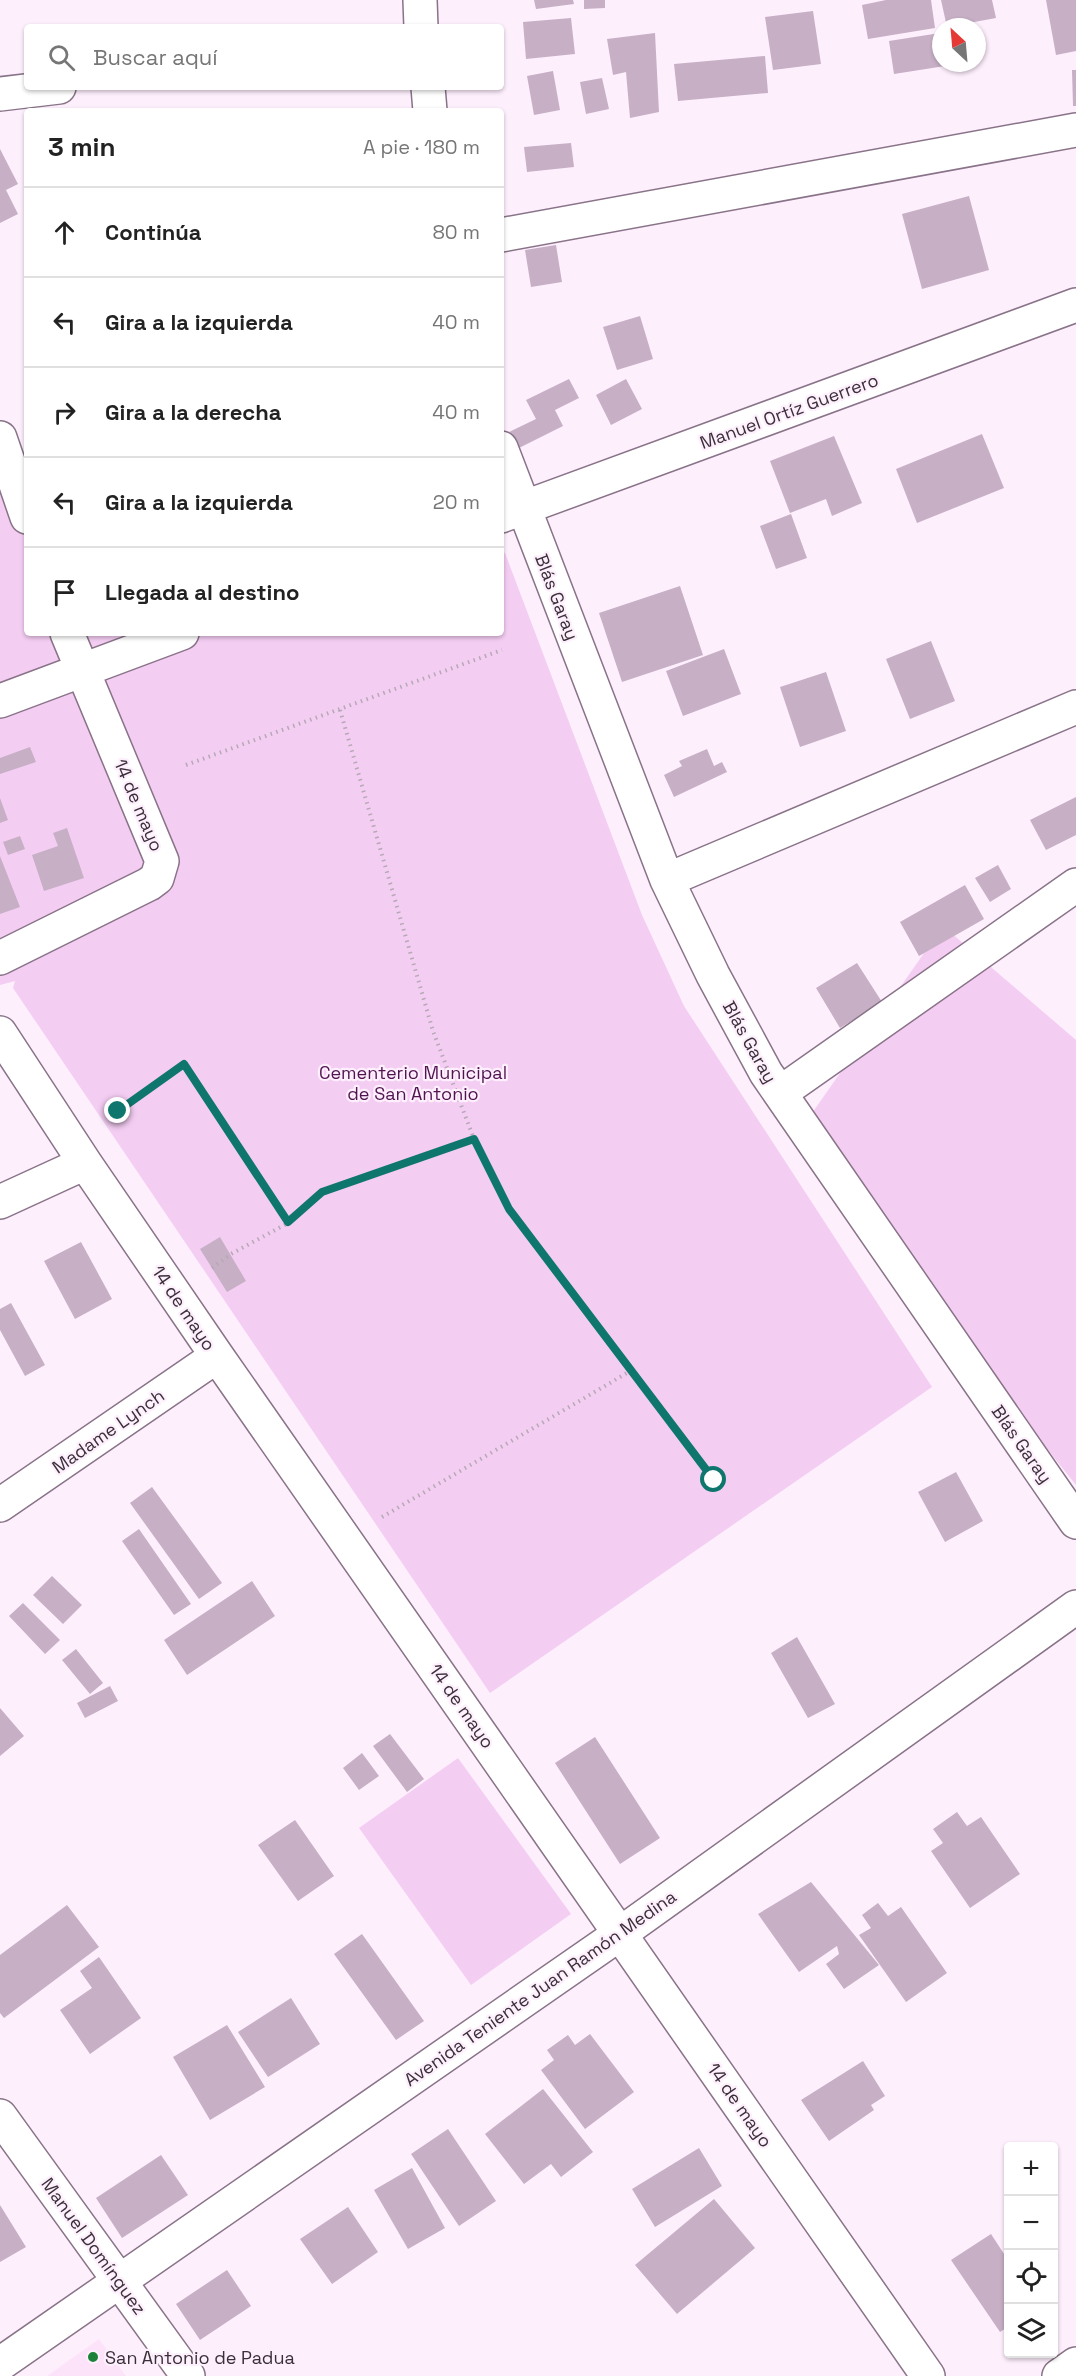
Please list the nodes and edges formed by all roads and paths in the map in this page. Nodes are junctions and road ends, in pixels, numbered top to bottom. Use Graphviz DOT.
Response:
graph roads {
  1 [pos="420,0"];
  2 [pos="422,24"];
  3 [pos="34,90"];
  4 [pos="428,90"];
  5 [pos="0,94"];
  6 [pos="430,108"];
  7 [pos="1076,130"];
  8 [pos="504,234"];
  9 [pos="1076,305"];
  10 [pos="0,438"];
  11 [pos="504,465"];
  12 [pos="24,507"];
  13 [pos="512,512"];
  14 [pos="68,636"];
  15 [pos="174,636"];
  16 [pos="502,650"];
  17 [pos="80,670"];
  18 [pos="0,701"];
  19 [pos="1076,707"];
  20 [pos="340,710"];
  21 [pos="186,765"];
  22 [pos="667,880"];
  23 [pos="1076,885"];
  24 [pos="0,958"];
  25 [pos="0,1034"];
  26 [pos="780,1093"];
  27 [pos="118,1111"];
  28 [pos="474,1139"];
  29 [pos="85,1163"];
  30 [pos="0,1202"];
  31 [pos="288,1222"];
  32 [pos="212,1268"];
  33 [pos="217,1356"];
  34 [pos="632,1370"];
  35 [pos="714,1480"];
  36 [pos="0,1505"];
  37 [pos="382,1517"];
  38 [pos="1076,1522"];
  39 [pos="1076,1607"];
  40 [pos="621,1933"];
  41 [pos="0,2116"];
  42 [pos="119,2280"];
  43 [pos="0,2364"];
  44 [pos="1076,2364"];
  45 [pos="188,2376"];
  46 [pos="928,2376"];
  47 [pos="1059,2376"];
  1 -- 2 [label="street"];
  3 -- 5 [label="street"];
  4 -- 6 [label="street"];
  7 -- 8 [label="street"];
  9 -- 13 [label="street, Manuel Ortíz Guerrero"];
  10 -- 12 [label="street"];
  11 -- 13 [label="street, Blás Garay"];
  13 -- 22 [label="street, Blás Garay"];
  14 -- 17 [label="street, 14 de mayo"];
  15 -- 17 [label="street"];
  16 -- 20 [label="path"];
  17 -- 18 [label="street"];
  17 -- 24 [label="street, 14 de mayo"];
  19 -- 22 [label="street"];
  20 -- 21 [label="path"];
  20 -- 28 [label="path"];
  22 -- 26 [label="street, Blás Garay"];
  23 -- 26 [label="street"];
  25 -- 29 [label="street, 14 de mayo"];
  26 -- 38 [label="street, Blás Garay"];
  27 -- 31 [label="path"];
  28 -- 31 [label="path"];
  28 -- 34 [label="path"];
  29 -- 30 [label="street"];
  29 -- 33 [label="street, 14 de mayo"];
  31 -- 32 [label="path"];
  33 -- 36 [label="street, Madame Lynch"];
  33 -- 40 [label="street, 14 de mayo"];
  34 -- 35 [label="path"];
  34 -- 37 [label="path"];
  39 -- 40 [label="street, Avenida Teniente Juan Ramón Medina"];
  40 -- 42 [label="street, Avenida Teniente Juan Ramón Medina"];
  40 -- 46 [label="street, 14 de mayo"];
  41 -- 42 [label="street, Manuel Domínguez"];
  42 -- 43 [label="street, Avenida Teniente Juan Ramón Medina"];
  42 -- 45 [label="street, Manuel Domínguez"];
  44 -- 47 [label="street"];
}
